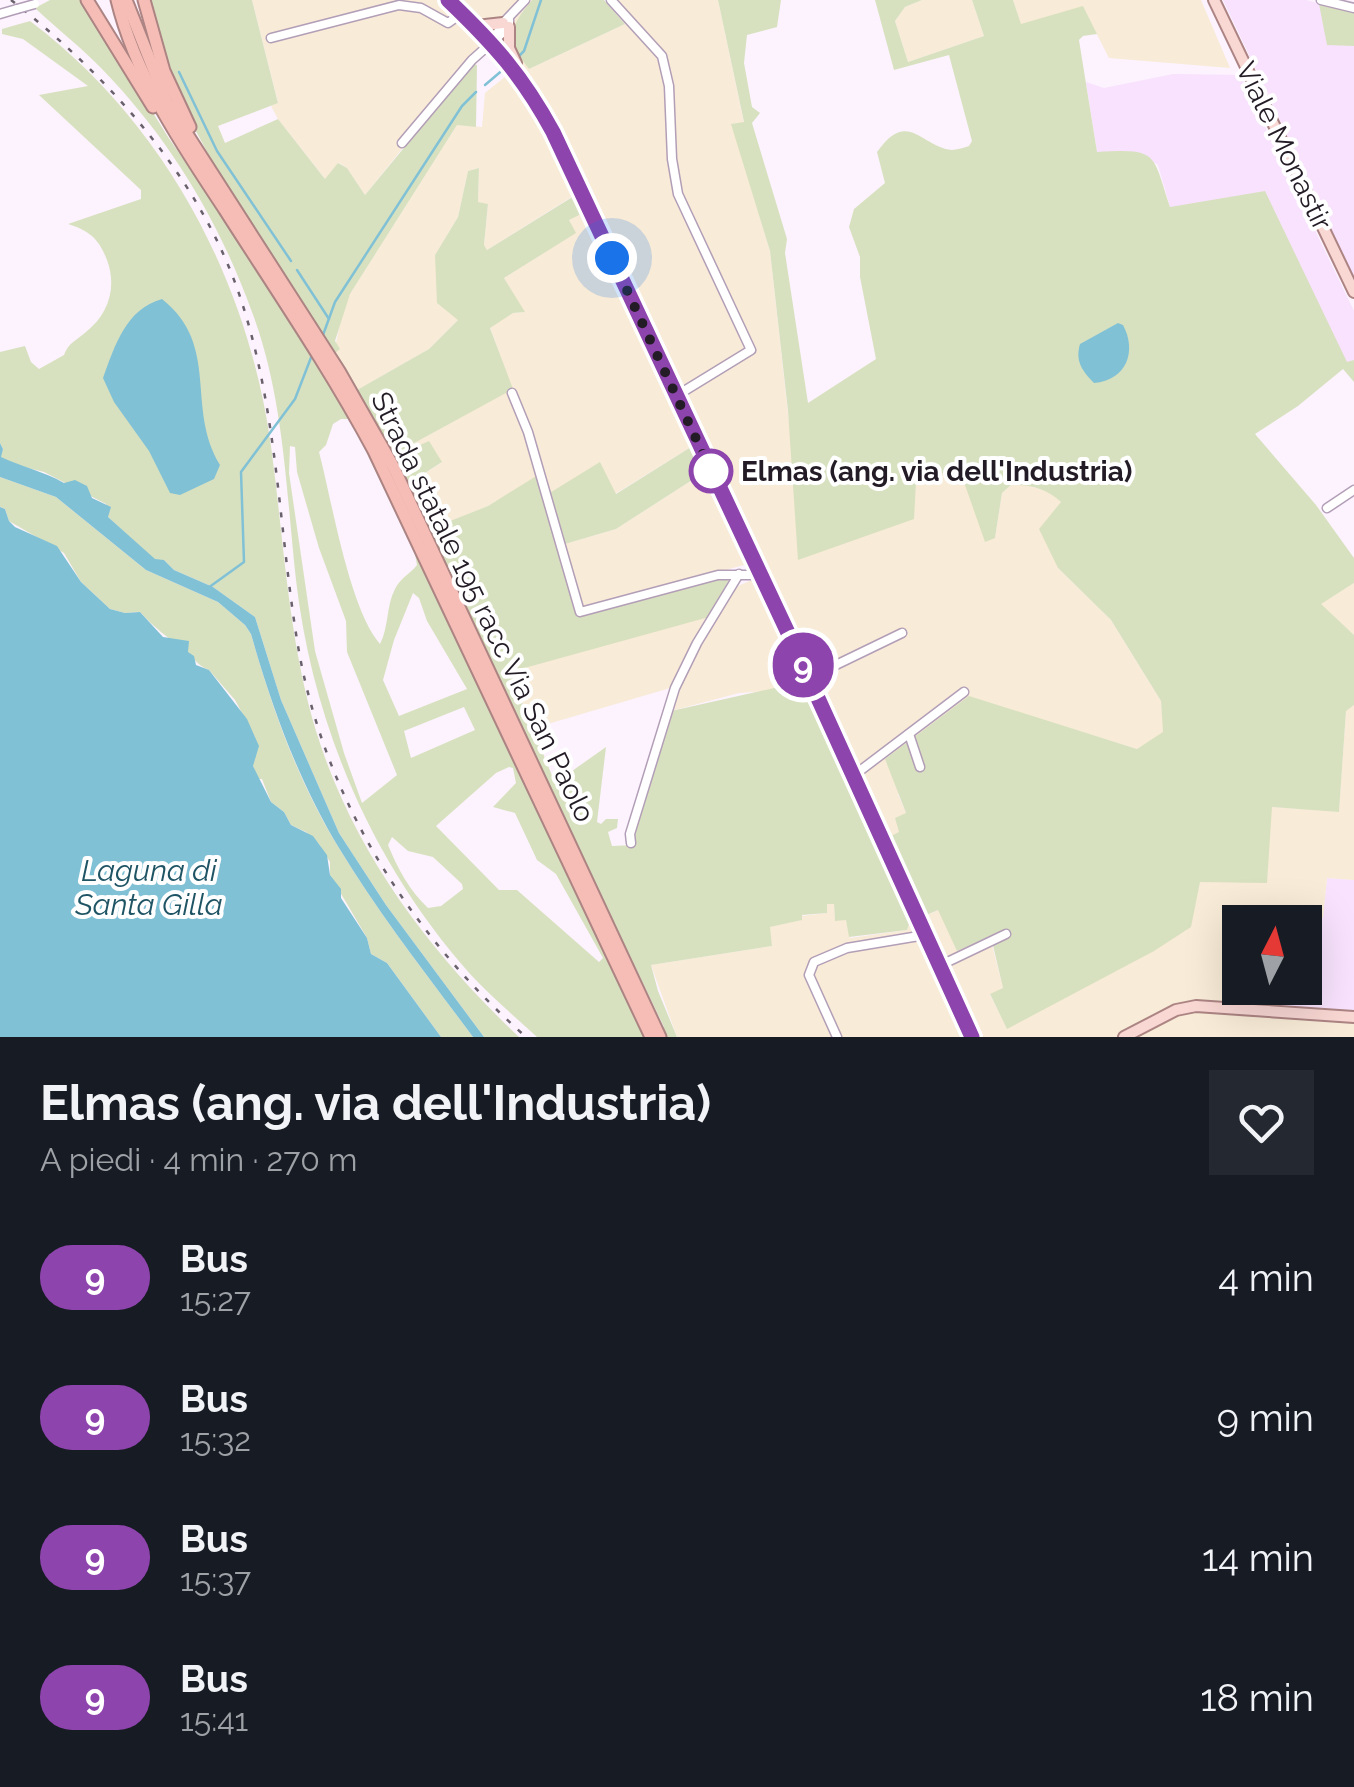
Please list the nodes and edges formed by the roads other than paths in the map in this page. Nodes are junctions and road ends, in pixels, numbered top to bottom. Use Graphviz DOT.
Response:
graph roads {
  1 [pos="45,0"];
  2 [pos="87,0"];
  3 [pos="117,0"];
  4 [pos="126,0"];
  5 [pos="144,0"];
  6 [pos="448,0"];
  7 [pos="525,0"];
  8 [pos="611,0"];
  9 [pos="1214,0"];
  10 [pos="1321,0"];
  11 [pos="1354,8"];
  12 [pos="0,14"];
  13 [pos="462,14"];
  14 [pos="507,24"];
  15 [pos="476,26"];
  16 [pos="271,38"];
  17 [pos="492,42"];
  18 [pos="522,78"];
  19 [pos="172,128"];
  20 [pos="402,143"];
  21 [pos="204,163"];
  22 [pos="238,222"];
  23 [pos="1354,292"];
  24 [pos="512,394"];
  25 [pos="676,396"];
  26 [pos="1354,490"];
  27 [pos="1328,508"];
  28 [pos="739,574"];
  29 [pos="760,574"];
  30 [pos="902,633"];
  31 [pos="810,678"];
  32 [pos="964,692"];
  33 [pos="909,734"];
  34 [pos="920,767"];
  35 [pos="853,776"];
  36 [pos="631,843"];
  37 [pos="925,934"];
  38 [pos="1006,934"];
  39 [pos="939,966"];
  40 [pos="1354,1017"];
  41 [pos="655,1035"];
  42 [pos="838,1037"];
  43 [pos="972,1037"];
  44 [pos="1124,1037"];
  1 -- 12 [label="street, bridge"];
  2 -- 19 [label="highway"];
  3 -- 19 [label="highway, Strada statale 195 racc Via San Paolo"];
  4 -- 21 [label="highway, Strada statale 195 racc Via San Paolo"];
  5 -- 21 [label="highway"];
  6 -- 13 [label="main road"];
  7 -- 14 [label="street"];
  8 -- 25 [label="street"];
  9 -- 23 [label="main road, Viale Monastir"];
  10 -- 11 [label="street"];
  13 -- 15 [label="main road"];
  13 -- 16 [label="street"];
  14 -- 15 [label="main road"];
  14 -- 17 [label="street"];
  14 -- 18 [label="main road"];
  15 -- 17 [label="main road"];
  17 -- 18 [label="main road"];
  17 -- 20 [label="street"];
  18 -- 25 [label="main road"];
  19 -- 22 [label="highway, Strada statale 195 racc Via San Paolo"];
  21 -- 22 [label="highway, Strada statale 195 racc Via San Paolo"];
  22 -- 41 [label="highway, Strada statale 195 racc Via San Paolo"];
  24 -- 28 [label="street"];
  25 -- 29 [label="main road"];
  26 -- 27 [label="street"];
  28 -- 29 [label="street"];
  28 -- 36 [label="street"];
  29 -- 31 [label="main road"];
  30 -- 31 [label="street"];
  31 -- 35 [label="main road"];
  32 -- 33 [label="street"];
  33 -- 34 [label="street"];
  33 -- 35 [label="street"];
  35 -- 37 [label="main road"];
  37 -- 39 [label="main road"];
  37 -- 42 [label="street"];
  38 -- 39 [label="street"];
  39 -- 43 [label="main road"];
  40 -- 44 [label="main road"];
}
